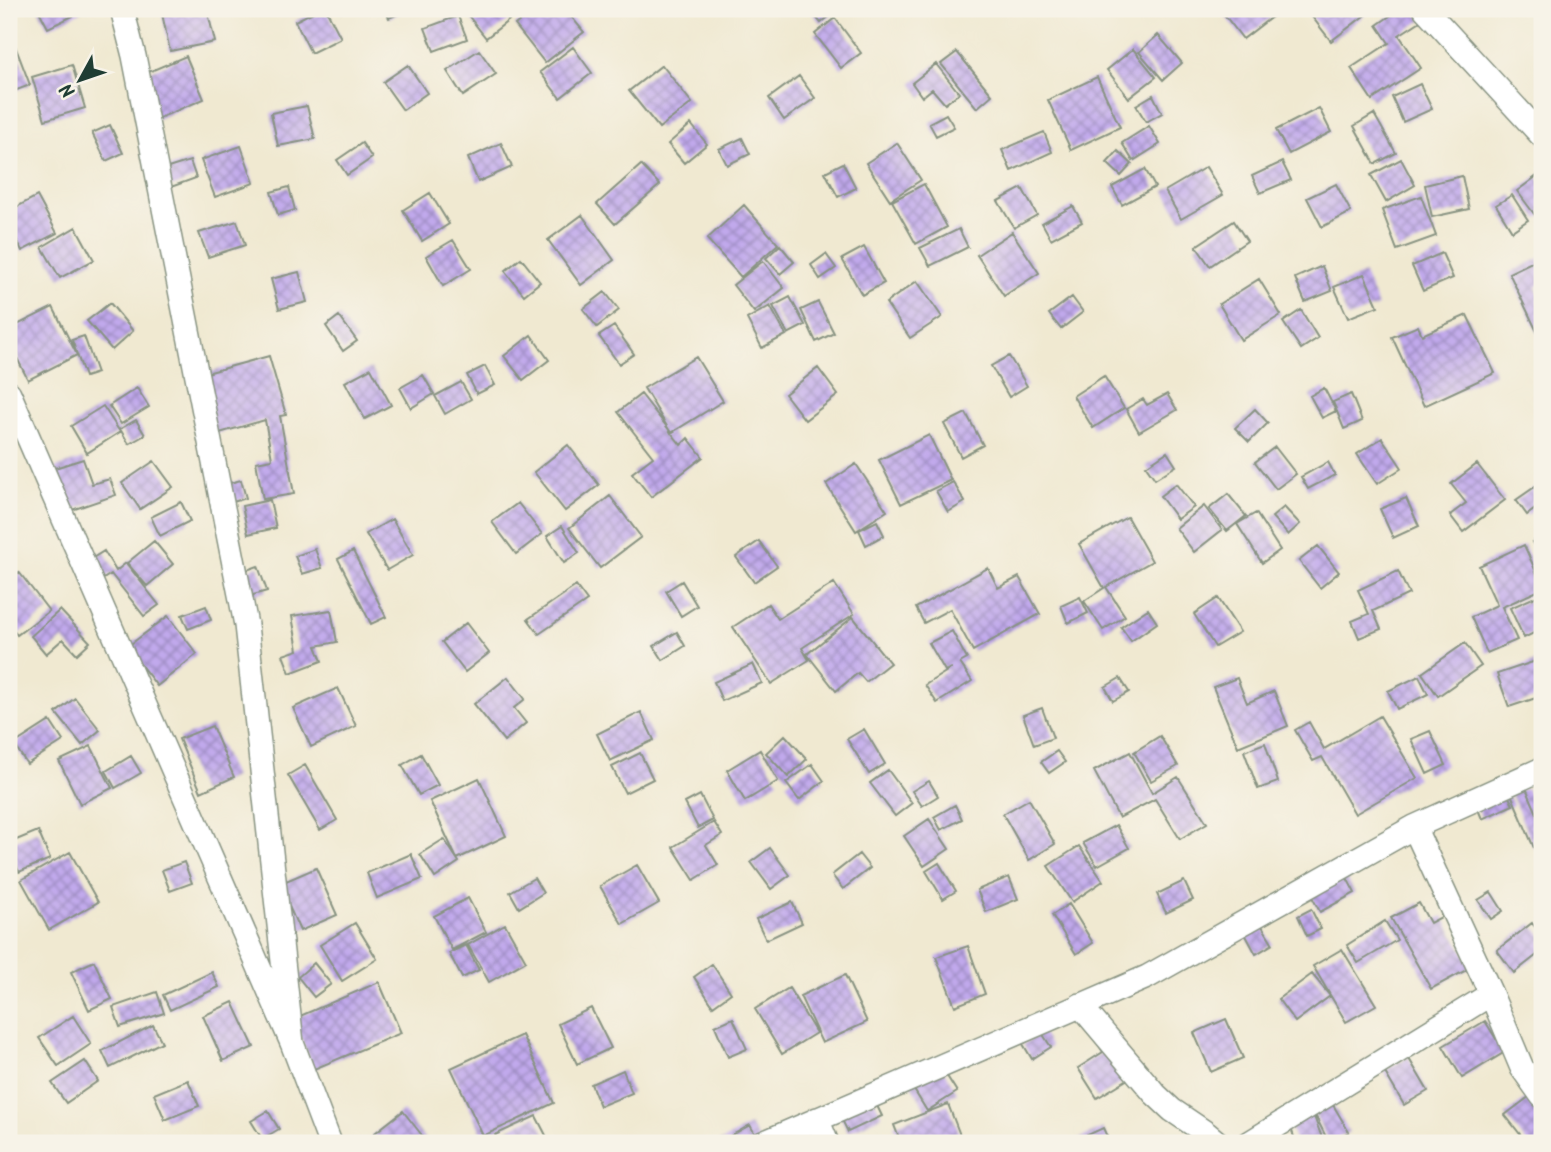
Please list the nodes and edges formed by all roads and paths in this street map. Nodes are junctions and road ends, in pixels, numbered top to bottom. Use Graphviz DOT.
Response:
graph roads {
  1 [pos="122,9"];
  2 [pos="1425,9"];
  3 [pos="1542,136"];
  4 [pos="9,393"];
  5 [pos="1542,769"];
  6 [pos="1414,827"];
  7 [pos="1491,994"];
  8 [pos="1080,1005"];
  9 [pos="292,1043"];
  10 [pos="1542,1096"];
  11 [pos="817,1119"];
  12 [pos="321,1140"];
  13 [pos="763,1143"];
  14 [pos="827,1143"];
  15 [pos="1218,1143"];
  16 [pos="1249,1143"];
  1 -- 9 [label="street"];
  2 -- 3 [label="street"];
  4 -- 9 [label="street"];
  5 -- 6 [label="street"];
  6 -- 7 [label="street"];
  6 -- 8 [label="street"];
  7 -- 10 [label="street"];
  7 -- 16 [label="street"];
  8 -- 11 [label="street"];
  8 -- 15 [label="street"];
  9 -- 12 [label="street"];
  11 -- 13 [label="street"];
  11 -- 14 [label="street"];
}
